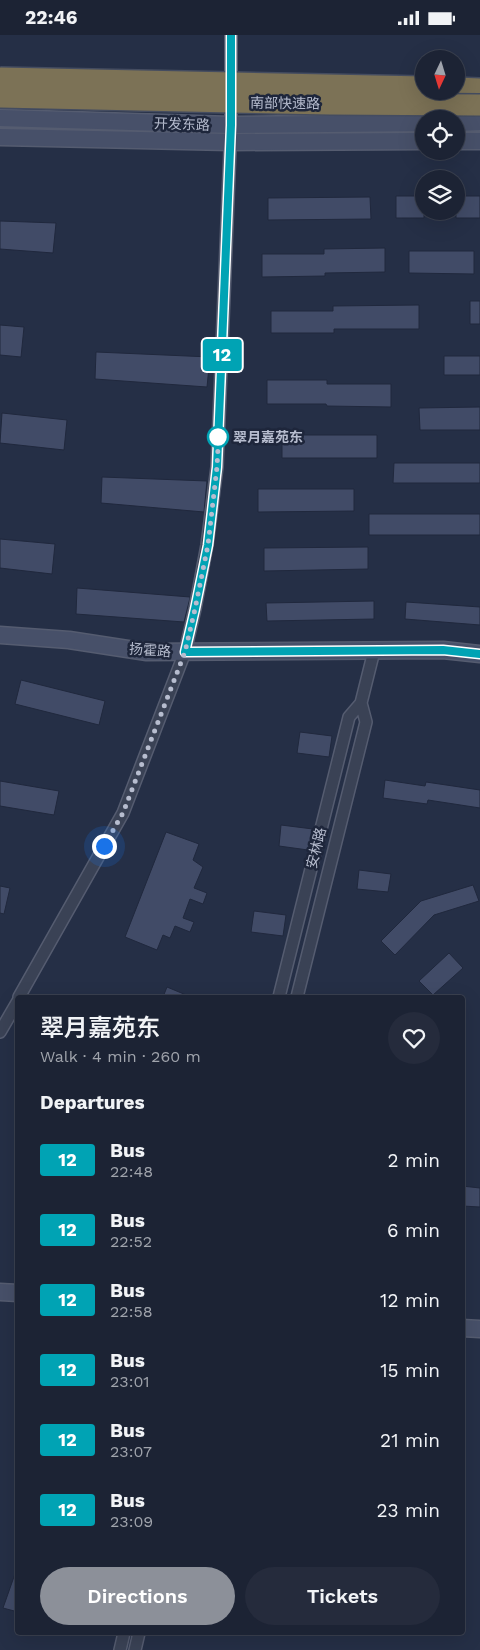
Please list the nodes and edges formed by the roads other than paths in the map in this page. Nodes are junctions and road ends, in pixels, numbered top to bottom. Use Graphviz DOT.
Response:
graph roads {
  1 [pos="231,35"];
  2 [pos="0,78"];
  3 [pos="415,87"];
  4 [pos="465,88"];
  5 [pos="480,89"];
  6 [pos="0,97"];
  7 [pos="480,105"];
  8 [pos="0,119"];
  9 [pos="480,122"];
  10 [pos="415,123"];
  11 [pos="465,123"];
  12 [pos="231,125"];
  13 [pos="0,137"];
  14 [pos="415,141"];
  15 [pos="465,141"];
  16 [pos="480,141"];
  17 [pos="230,142"];
  18 [pos="0,635"];
  19 [pos="374,651"];
  20 [pos="185,652"];
  21 [pos="480,654"];
  22 [pos="361,703"];
  23 [pos="20,995"];
  24 [pos="280,995"];
  25 [pos="297,995"];
  26 [pos="15,1004"];
  27 [pos="0,1032"];
  28 [pos="0,1292"];
  29 [pos="15,1293"];
  30 [pos="465,1328"];
  31 [pos="480,1329"];
  32 [pos="124,1635"];
  33 [pos="139,1635"];
  34 [pos="120,1650"];
  35 [pos="135,1650"];
  1 -- 12 [label="street"];
  2 -- 3 [label="highway, 南部快速路, bridge"];
  4 -- 5 [label="highway"];
  6 -- 7 [label="highway, 南部快速路, bridge"];
  8 -- 12 [label="main road, 开发东路"];
  9 -- 11 [label="main road"];
  10 -- 12 [label="main road, 开发东路"];
  12 -- 17 [label="street"];
  13 -- 17 [label="main road, 开发东路"];
  14 -- 17 [label="main road, 开发东路"];
  15 -- 16 [label="main road"];
  17 -- 20 [label="street"];
  18 -- 20 [label="main road, 扬霍路"];
  19 -- 20 [label="main road, 扬霍路"];
  19 -- 21 [label="main road, 扬霍路"];
  19 -- 22 [label="street, 安林路"];
  20 -- 23 [label="street"];
  22 -- 24 [label="street, 安林路"];
  22 -- 25 [label="street, 安林路"];
  26 -- 27 [label="street"];
  28 -- 29 [label="main road"];
  30 -- 31 [label="main road"];
  32 -- 34 [label="street"];
  33 -- 35 [label="street"];
}
